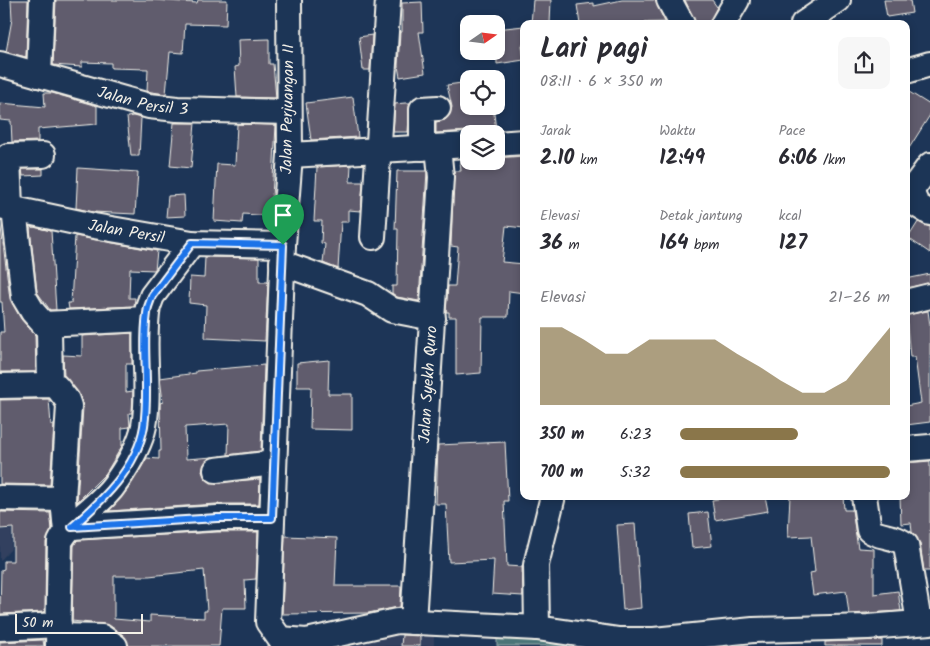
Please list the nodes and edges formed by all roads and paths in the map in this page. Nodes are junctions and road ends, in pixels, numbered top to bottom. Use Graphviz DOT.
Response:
graph roads {
  1 [pos="42,0"];
  2 [pos="289,0"];
  3 [pos="388,0"];
  4 [pos="668,0"];
  5 [pos="737,0"];
  6 [pos="838,0"];
  7 [pos="680,20"];
  8 [pos="724,20"];
  9 [pos="808,20"];
  10 [pos="0,64"];
  11 [pos="930,64"];
  12 [pos="910,70"];
  13 [pos="39,75"];
  14 [pos="438,108"];
  15 [pos="289,112"];
  16 [pos="520,142"];
  17 [pos="505,143"];
  18 [pos="460,145"];
  19 [pos="430,147"];
  20 [pos="378,150"];
  21 [pos="4,151"];
  22 [pos="290,154"];
  23 [pos="43,155"];
  24 [pos="930,165"];
  25 [pos="913,199"];
  26 [pos="8,207"];
  27 [pos="373,237"];
  28 [pos="192,243"];
  29 [pos="283,254"];
  30 [pos="930,296"];
  31 [pos="910,301"];
  32 [pos="433,318"];
  33 [pos="146,319"];
  34 [pos="44,324"];
  35 [pos="0,386"];
  36 [pos="50,386"];
  37 [pos="930,447"];
  38 [pos="910,449"];
  39 [pos="274,462"];
  40 [pos="216,470"];
  41 [pos="0,498"];
  42 [pos="63,499"];
  43 [pos="552,500"];
  44 [pos="865,500"];
  45 [pos="272,518"];
  46 [pos="69,530"];
  47 [pos="413,622"];
  48 [pos="924,622"];
  49 [pos="0,628"];
  50 [pos="537,628"];
  51 [pos="58,636"];
  52 [pos="115,646"];
  1 -- 13 [label="street"];
  2 -- 15 [label="street, Jalan Perjuangan II"];
  3 -- 20 [label="street"];
  4 -- 7 [label="street"];
  5 -- 8 [label="street"];
  6 -- 9 [label="street"];
  10 -- 13 [label="street, Jalan Persil 3"];
  11 -- 12 [label="street"];
  13 -- 15 [label="street, Jalan Persil 3"];
  14 -- 19 [label="street, Jalan Syekh Quro"];
  15 -- 22 [label="street, Jalan Perjuangan II"];
  16 -- 17 [label="street"];
  18 -- 19 [label="street"];
  19 -- 20 [label="street"];
  19 -- 32 [label="street, Jalan Syekh Quro"];
  20 -- 22 [label="street"];
  20 -- 27 [label="street"];
  21 -- 23 [label="street"];
  21 -- 26 [label="street"];
  22 -- 29 [label="street, Jalan Perjuangan II"];
  24 -- 25 [label="street"];
  26 -- 28 [label="street, Jalan Persil"];
  26 -- 34 [label="street"];
  28 -- 29 [label="street, Jalan Persil"];
  28 -- 33 [label="street"];
  29 -- 32 [label="street, Jalan Persil"];
  29 -- 39 [label="street, Jalan Perjuangan II"];
  30 -- 31 [label="street"];
  32 -- 47 [label="street, Jalan Syekh Quro"];
  33 -- 34 [label="street"];
  33 -- 46 [label="street"];
  34 -- 36 [label="street"];
  35 -- 36 [label="street"];
  36 -- 42 [label="street"];
  37 -- 38 [label="street"];
  39 -- 40 [label="street"];
  39 -- 45 [label="street, Jalan Perjuangan II"];
  41 -- 42 [label="street"];
  42 -- 46 [label="street"];
  43 -- 50 [label="street"];
  44 -- 48 [label="street"];
  45 -- 46 [label="street"];
  45 -- 47 [label="street, Jalan Perjuangan II"];
  46 -- 51 [label="street"];
  47 -- 50 [label="street, Jalan Perjuangan II"];
  48 -- 50 [label="street, Jalan Perjuangan II"];
  49 -- 51 [label="street"];
  51 -- 52 [label="street"];
}
